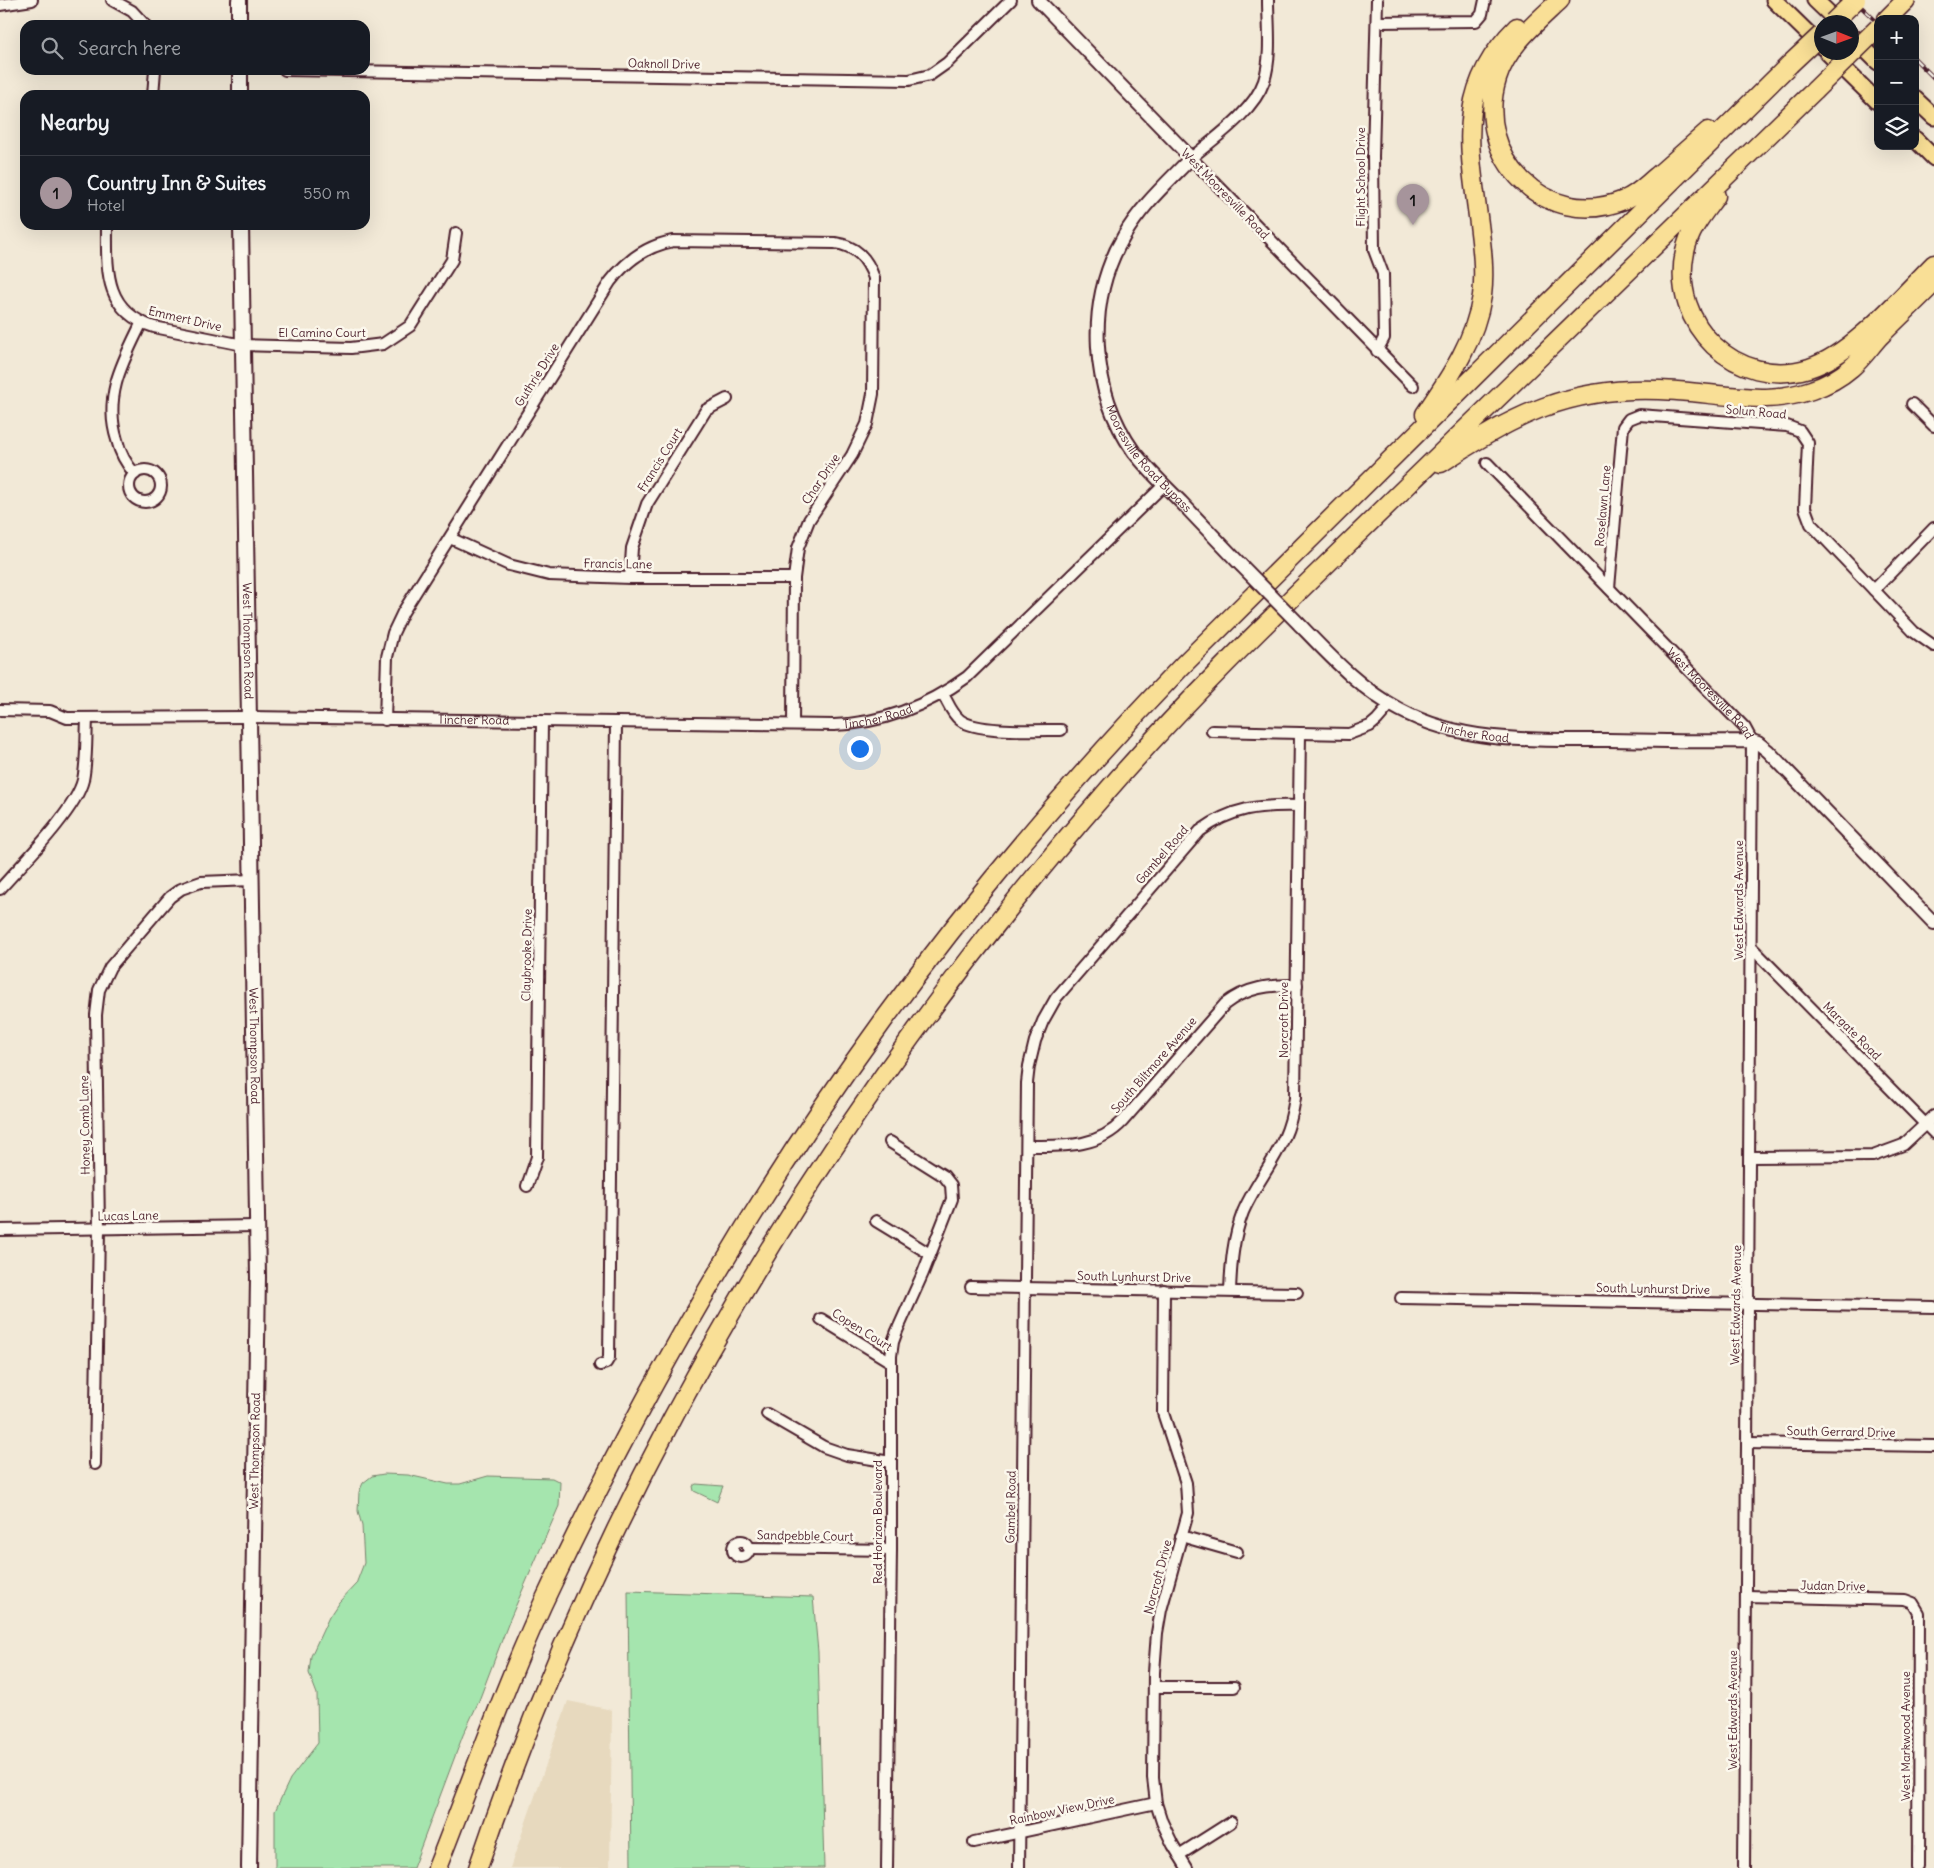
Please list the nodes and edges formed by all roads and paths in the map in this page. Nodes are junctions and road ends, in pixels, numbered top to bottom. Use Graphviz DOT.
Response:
graph roads {
  1 [pos="32,0"];
  2 [pos="112,0"];
  3 [pos="239,0"];
  4 [pos="1011,0"];
  5 [pos="1038,0"];
  6 [pos="1268,0"];
  7 [pos="1377,0"];
  8 [pos="1486,0"];
  9 [pos="1544,0"];
  10 [pos="1560,0"];
  11 [pos="1774,0"];
  12 [pos="1816,0"];
  13 [pos="1856,0"];
  14 [pos="1904,2"];
  15 [pos="0,5"];
  16 [pos="1831,15"];
  17 [pos="1840,15"];
  18 [pos="1891,15"];
  19 [pos="140,20"];
  20 [pos="240,20"];
  21 [pos="1377,22"];
  22 [pos="1874,32"];
  23 [pos="1814,39"];
  24 [pos="1814,42"];
  25 [pos="1859,43"];
  26 [pos="1835,60"];
  27 [pos="1876,60"];
  28 [pos="1784,70"];
  29 [pos="370,71"];
  30 [pos="154,75"];
  31 [pos="240,75"];
  32 [pos="153,90"];
  33 [pos="240,90"];
  34 [pos="1874,98"];
  35 [pos="1919,103"];
  36 [pos="1934,117"];
  37 [pos="1919,143"];
  38 [pos="1191,158"];
  39 [pos="1934,158"];
  40 [pos="1742,159"];
  41 [pos="107,230"];
  42 [pos="241,230"];
  43 [pos="456,233"];
  44 [pos="859,253"];
  45 [pos="1934,264"];
  46 [pos="1934,283"];
  47 [pos="142,322"];
  48 [pos="243,345"];
  49 [pos="1377,351"];
  50 [pos="1413,386"];
  51 [pos="726,399"];
  52 [pos="1912,404"];
  53 [pos="1934,426"];
  54 [pos="1623,427"];
  55 [pos="1400,449"];
  56 [pos="1487,463"];
  57 [pos="135,474"];
  58 [pos="1164,485"];
  59 [pos="1406,487"];
  60 [pos="1934,528"];
  61 [pos="450,538"];
  62 [pos="630,578"];
  63 [pos="794,578"];
  64 [pos="1609,588"];
  65 [pos="1874,590"];
  66 [pos="1934,646"];
  67 [pos="943,694"];
  68 [pos="1390,705"];
  69 [pos="0,710"];
  70 [pos="249,717"];
  71 [pos="87,719"];
  72 [pos="385,720"];
  73 [pos="542,722"];
  74 [pos="616,723"];
  75 [pos="792,724"];
  76 [pos="1061,730"];
  77 [pos="1212,731"];
  78 [pos="1300,734"];
  79 [pos="1752,741"];
  80 [pos="1299,806"];
  81 [pos="252,880"];
  82 [pos="0,889"];
  83 [pos="1934,923"];
  84 [pos="1751,947"];
  85 [pos="1297,985"];
  86 [pos="1934,1116"];
  87 [pos="1926,1124"];
  88 [pos="1934,1133"];
  89 [pos="890,1142"];
  90 [pos="1027,1146"];
  91 [pos="1750,1157"];
  92 [pos="527,1186"];
  93 [pos="876,1221"];
  94 [pos="257,1226"];
  95 [pos="99,1228"];
  96 [pos="0,1230"];
  97 [pos="930,1254"];
  98 [pos="971,1287"];
  99 [pos="1026,1288"];
  100 [pos="1164,1290"];
  101 [pos="1230,1291"];
  102 [pos="1297,1292"];
  103 [pos="1401,1298"];
  104 [pos="1749,1303"];
  105 [pos="1934,1307"];
  106 [pos="821,1319"];
  107 [pos="891,1362"];
  108 [pos="600,1365"];
  109 [pos="767,1414"];
  110 [pos="1747,1443"];
  111 [pos="1934,1446"];
  112 [pos="891,1462"];
  113 [pos="95,1464"];
  114 [pos="1181,1536"];
  115 [pos="748,1548"];
  116 [pos="891,1550"];
  117 [pos="1237,1552"];
  118 [pos="1747,1596"];
  119 [pos="1916,1606"];
  120 [pos="1154,1687"];
  121 [pos="1234,1687"];
  122 [pos="1156,1803"];
  123 [pos="1231,1822"];
  124 [pos="1020,1833"];
  125 [pos="974,1842"];
  126 [pos="1179,1855"];
  127 [pos="249,1868"];
  128 [pos="437,1868"];
  129 [pos="478,1868"];
  130 [pos="887,1868"];
  131 [pos="1019,1868"];
  132 [pos="1187,1868"];
  133 [pos="1744,1868"];
  134 [pos="1918,1868"];
  1 -- 15 [label="street"];
  2 -- 19 [label="street"];
  3 -- 20 [label="main road"];
  4 -- 29 [label="street, Oaknoll Drive"];
  5 -- 38 [label="street, West Mooresville Road"];
  6 -- 38 [label="street"];
  7 -- 21 [label="street, Flight School Drive"];
  8 -- 21 [label="street"];
  9 -- 55 [label="highway"];
  10 -- 28 [label="highway"];
  11 -- 23 [label="main road"];
  12 -- 16 [label="main road"];
  13 -- 17 [label="highway, bridge"];
  14 -- 18 [label="highway"];
  21 -- 49 [label="street, Flight School Drive"];
  22 -- 40 [label="highway, bridge"];
  24 -- 28 [label="highway, bridge"];
  25 -- 27 [label="main road"];
  26 -- 34 [label="main road"];
  28 -- 55 [label="highway"];
  30 -- 32 [label="street"];
  31 -- 33 [label="main road"];
  35 -- 36 [label="main road"];
  37 -- 39 [label="main road"];
  38 -- 49 [label="street, West Mooresville Road"];
  38 -- 58 [label="street, Mooresville Road Bypass"];
  40 -- 45 [label="highway"];
  40 -- 59 [label="highway"];
  41 -- 47 [label="street, Emmert Drive"];
  42 -- 48 [label="main road, West Thompson Road"];
  43 -- 48 [label="street, El Camino Court"];
  44 -- 61 [label="street, Guthrie Drive"];
  44 -- 63 [label="street, Char Drive"];
  46 -- 59 [label="highway"];
  47 -- 48 [label="street, Emmert Drive"];
  47 -- 57 [label="street"];
  48 -- 70 [label="main road, West Thompson Road"];
  49 -- 50 [label="street, West Mooresville Road"];
  51 -- 62 [label="street, Francis Court"];
  52 -- 53 [label="street"];
  54 -- 64 [label="street, Roselawn Lane"];
  54 -- 65 [label="street, Solun Road"];
  55 -- 128 [label="highway"];
  56 -- 64 [label="street, West Mooresville Road"];
  58 -- 67 [label="street, Tincher Road"];
  58 -- 68 [label="street, Mooresville Road Bypass, bridge"];
  59 -- 129 [label="highway"];
  60 -- 65 [label="street"];
  61 -- 62 [label="street, Francis Lane"];
  61 -- 72 [label="street, Guthrie Drive"];
  62 -- 63 [label="street, Francis Lane"];
  63 -- 75 [label="street, Char Drive"];
  64 -- 79 [label="street, West Mooresville Road"];
  65 -- 66 [label="street, Solun Road"];
  67 -- 75 [label="street, Tincher Road"];
  67 -- 76 [label="street"];
  68 -- 78 [label="street"];
  68 -- 79 [label="street, Tincher Road"];
  69 -- 71 [label="street, Tincher Road"];
  70 -- 71 [label="street, Tincher Road"];
  70 -- 72 [label="street, Tincher Road"];
  70 -- 81 [label="main road, West Thompson Road"];
  71 -- 82 [label="street"];
  72 -- 73 [label="street, Tincher Road"];
  73 -- 74 [label="street, Tincher Road"];
  73 -- 92 [label="street, Claybrooke Drive"];
  74 -- 75 [label="street, Tincher Road"];
  74 -- 108 [label="street"];
  77 -- 78 [label="street"];
  78 -- 80 [label="street, Norcroft Drive"];
  79 -- 83 [label="street, West Mooresville Road"];
  79 -- 84 [label="street, West Edwards Avenue"];
  80 -- 85 [label="street, Norcroft Drive"];
  80 -- 90 [label="street, Gambel Road"];
  81 -- 94 [label="main road, West Thompson Road"];
  81 -- 95 [label="street, Honey Comb Lane"];
  84 -- 87 [label="street, Margate Road"];
  84 -- 91 [label="street, West Edwards Avenue"];
  85 -- 90 [label="street, South Biltmore Avenue"];
  85 -- 101 [label="street, Norcroft Drive"];
  86 -- 87 [label="street"];
  87 -- 88 [label="street, Margate Road"];
  87 -- 91 [label="street"];
  89 -- 97 [label="street, Red Horizon Boulevard"];
  90 -- 99 [label="street, Gambel Road"];
  91 -- 104 [label="street, West Edwards Avenue"];
  93 -- 97 [label="street"];
  94 -- 95 [label="street, Lucas Lane"];
  94 -- 127 [label="main road, West Thompson Road"];
  95 -- 96 [label="street, Lucas Lane"];
  95 -- 113 [label="street, Honey Comb Lane"];
  97 -- 107 [label="street, Red Horizon Boulevard"];
  98 -- 99 [label="street, South Lynhurst Drive"];
  99 -- 100 [label="street, South Lynhurst Drive"];
  99 -- 124 [label="street, Gambel Road"];
  100 -- 101 [label="street, South Lynhurst Drive"];
  100 -- 114 [label="street, Norcroft Drive"];
  101 -- 102 [label="street, South Lynhurst Drive"];
  103 -- 104 [label="street, South Lynhurst Drive"];
  104 -- 105 [label="street, South Lynhurst Drive"];
  104 -- 110 [label="street, West Edwards Avenue"];
  106 -- 107 [label="street, Copen Court"];
  107 -- 112 [label="street, Red Horizon Boulevard"];
  109 -- 112 [label="street"];
  110 -- 111 [label="street, South Gerrard Drive"];
  110 -- 118 [label="street, West Edwards Avenue"];
  112 -- 116 [label="street, Red Horizon Boulevard"];
  114 -- 117 [label="street"];
  114 -- 120 [label="street, Norcroft Drive"];
  115 -- 116 [label="street, Sandpebble Court"];
  116 -- 130 [label="street, Red Horizon Boulevard"];
  118 -- 119 [label="street, Judan Drive"];
  118 -- 133 [label="street, West Edwards Avenue"];
  119 -- 134 [label="street, West Markwood Avenue"];
  120 -- 121 [label="street"];
  120 -- 122 [label="street, Norcroft Drive"];
  122 -- 124 [label="street, Rainbow View Drive"];
  122 -- 126 [label="street, Norcroft Drive"];
  123 -- 126 [label="street"];
  124 -- 125 [label="street, Rainbow View Drive"];
  124 -- 131 [label="street, Gambel Road"];
  126 -- 132 [label="street, Norcroft Drive"];
}
